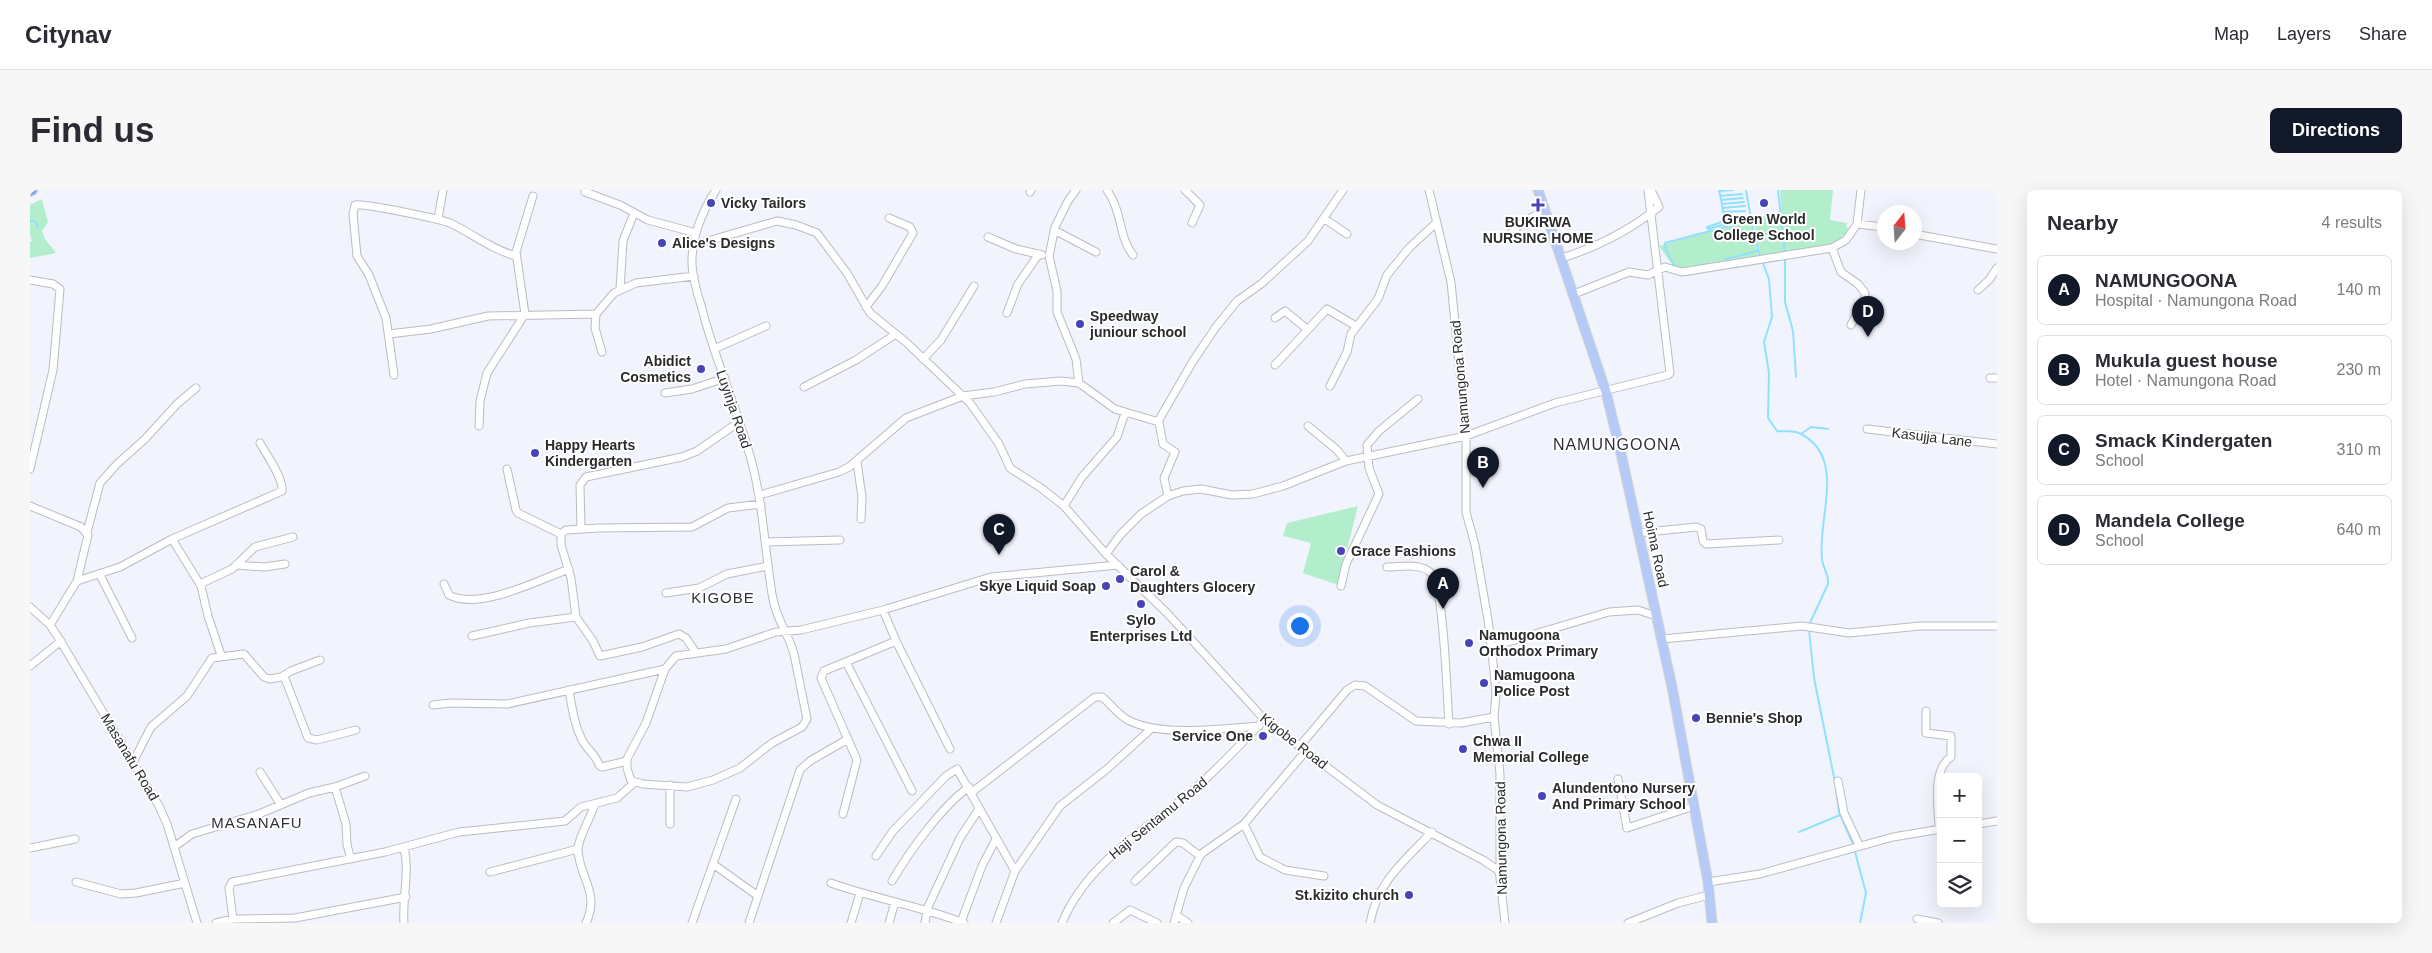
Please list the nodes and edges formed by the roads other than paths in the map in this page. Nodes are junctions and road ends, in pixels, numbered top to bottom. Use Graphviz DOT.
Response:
graph roads {
  1 [pos="443,190"];
  2 [pos="716,190"];
  3 [pos="1076,190"];
  4 [pos="1107,190"];
  5 [pos="1185,190"];
  6 [pos="1343,190"];
  7 [pos="1429,190"];
  8 [pos="1538,190"];
  9 [pos="1649,190"];
  10 [pos="1861,190"];
  11 [pos="585,192"];
  12 [pos="533,196"];
  13 [pos="1546,210"];
  14 [pos="634,213"];
  15 [pos="889,218"];
  16 [pos="438,219"];
  17 [pos="1325,219"];
  18 [pos="1192,223"];
  19 [pos="1436,223"];
  20 [pos="1857,224"];
  21 [pos="1877,226"];
  22 [pos="1054,230"];
  23 [pos="696,233"];
  24 [pos="1347,234"];
  25 [pos="1922,235"];
  26 [pos="1508,236"];
  27 [pos="988,237"];
  28 [pos="694,245"];
  29 [pos="1832,248"];
  30 [pos="1997,249"];
  31 [pos="1096,252"];
  32 [pos="1039,254"];
  33 [pos="1133,255"];
  34 [pos="516,256"];
  35 [pos="1049,256"];
  36 [pos="1562,258"];
  37 [pos="1997,268"];
  38 [pos="694,276"];
  39 [pos="30,280"];
  40 [pos="974,286"];
  41 [pos="620,289"];
  42 [pos="1978,290"];
  43 [pos="1574,294"];
  44 [pos="866,307"];
  45 [pos="1007,313"];
  46 [pos="525,314"];
  47 [pos="596,314"];
  48 [pos="1275,318"];
  49 [pos="1851,325"];
  50 [pos="766,326"];
  51 [pos="1356,326"];
  52 [pos="1307,329"];
  53 [pos="389,334"];
  54 [pos="896,334"];
  55 [pos="714,349"];
  56 [pos="602,352"];
  57 [pos="923,359"];
  58 [pos="1275,366"];
  59 [pos="394,375"];
  60 [pos="724,378"];
  61 [pos="1079,383"];
  62 [pos="1330,386"];
  63 [pos="804,387"];
  64 [pos="196,388"];
  65 [pos="1606,392"];
  66 [pos="665,393"];
  67 [pos="963,396"];
  68 [pos="1418,399"];
  69 [pos="1125,413"];
  70 [pos="740,422"];
  71 [pos="1159,422"];
  72 [pos="479,426"];
  73 [pos="1308,426"];
  74 [pos="1867,429"];
  75 [pos="1466,436"];
  76 [pos="260,443"];
  77 [pos="1997,444"];
  78 [pos="1368,456"];
  79 [pos="1346,461"];
  80 [pos="857,462"];
  81 [pos="30,469"];
  82 [pos="507,469"];
  83 [pos="760,495"];
  84 [pos="1168,496"];
  85 [pos="761,504"];
  86 [pos="30,506"];
  87 [pos="1064,506"];
  88 [pos="861,519"];
  89 [pos="581,529"];
  90 [pos="87,532"];
  91 [pos="1638,533"];
  92 [pos="561,534"];
  93 [pos="294,537"];
  94 [pos="172,538"];
  95 [pos="840,540"];
  96 [pos="1779,540"];
  97 [pos="766,542"];
  98 [pos="1106,554"];
  99 [pos="285,564"];
  100 [pos="236,565"];
  101 [pos="1118,565"];
  102 [pos="768,566"];
  103 [pos="1387,567"];
  104 [pos="570,569"];
  105 [pos="100,574"];
  106 [pos="77,581"];
  107 [pos="200,584"];
  108 [pos="444,584"];
  109 [pos="1341,586"];
  110 [pos="666,593"];
  111 [pos="30,607"];
  112 [pos="883,610"];
  113 [pos="1656,616"];
  114 [pos="576,617"];
  115 [pos="50,625"];
  116 [pos="1997,626"];
  117 [pos="784,632"];
  118 [pos="472,636"];
  119 [pos="132,638"];
  120 [pos="1662,639"];
  121 [pos="896,640"];
  122 [pos="61,642"];
  123 [pos="1491,647"];
  124 [pos="696,653"];
  125 [pos="221,655"];
  126 [pos="320,660"];
  127 [pos="846,662"];
  128 [pos="30,666"];
  129 [pos="665,670"];
  130 [pos="284,676"];
  131 [pos="569,690"];
  132 [pos="433,705"];
  133 [pos="1926,711"];
  134 [pos="1494,717"];
  135 [pos="1265,720"];
  136 [pos="1449,724"];
  137 [pos="1259,726"];
  138 [pos="1152,728"];
  139 [pos="356,730"];
  140 [pos="848,739"];
  141 [pos="950,749"];
  142 [pos="1302,750"];
  143 [pos="627,761"];
  144 [pos="133,762"];
  145 [pos="260,772"];
  146 [pos="365,776"];
  147 [pos="1618,779"];
  148 [pos="1838,781"];
  149 [pos="634,782"];
  150 [pos="670,785"];
  151 [pos="335,787"];
  152 [pos="970,790"];
  153 [pos="912,791"];
  154 [pos="736,799"];
  155 [pos="281,804"];
  156 [pos="595,804"];
  157 [pos="1694,806"];
  158 [pos="979,809"];
  159 [pos="843,814"];
  160 [pos="1940,818"];
  161 [pos="1997,821"];
  162 [pos="1982,823"];
  163 [pos="670,824"];
  164 [pos="1244,824"];
  165 [pos="1937,830"];
  166 [pos="1432,832"];
  167 [pos="75,839"];
  168 [pos="996,839"];
  169 [pos="1859,845"];
  170 [pos="174,847"];
  171 [pos="404,847"];
  172 [pos="30,848"];
  173 [pos="578,850"];
  174 [pos="876,856"];
  175 [pos="1200,856"];
  176 [pos="351,859"];
  177 [pos="713,864"];
  178 [pos="1016,871"];
  179 [pos="490,872"];
  180 [pos="1324,876"];
  181 [pos="1500,877"];
  182 [pos="892,880"];
  183 [pos="1135,881"];
  184 [pos="76,882"];
  185 [pos="1708,882"];
  186 [pos="185,883"];
  187 [pos="831,883"];
  188 [pos="860,893"];
  189 [pos="1709,895"];
  190 [pos="406,896"];
  191 [pos="758,896"];
  192 [pos="894,902"];
  193 [pos="927,909"];
  194 [pos="1176,915"];
  195 [pos="233,919"];
  196 [pos="1917,919"];
  197 [pos="196,923"];
  198 [pos="216,923"];
  199 [pos="404,923"];
  200 [pos="586,923"];
  201 [pos="692,923"];
  202 [pos="749,923"];
  203 [pos="852,923"];
  204 [pos="889,923"];
  205 [pos="925,923"];
  206 [pos="963,923"];
  207 [pos="996,923"];
  208 [pos="1062,923"];
  209 [pos="1113,923"];
  210 [pos="1157,923"];
  211 [pos="1174,923"];
  212 [pos="1188,923"];
  213 [pos="1370,923"];
  214 [pos="1505,923"];
  215 [pos="1628,923"];
  216 [pos="1712,923"];
  217 [pos="1938,923"];
  1 -- 16 [label="street"];
  2 -- 23 [label="street, Luyinja Road"];
  3 -- 22 [label="street"];
  4 -- 33 [label="street"];
  5 -- 18 [label="street"];
  6 -- 17 [label="street"];
  7 -- 19 [label="street, Namungona Road"];
  8 -- 13 [label="main road, Hoima Road"];
  9 -- 36 [label="street"];
  9 -- 65 [label="street"];
  10 -- 20 [label="street"];
  11 -- 14 [label="street"];
  12 -- 34 [label="street"];
  13 -- 26 [label="street"];
  13 -- 36 [label="main road, Hoima Road"];
  14 -- 23 [label="street"];
  14 -- 41 [label="street"];
  15 -- 44 [label="street"];
  16 -- 34 [label="street"];
  16 -- 53 [label="street"];
  17 -- 24 [label="street"];
  17 -- 71 [label="street"];
  19 -- 51 [label="street"];
  19 -- 75 [label="street, Namungona Road"];
  20 -- 21 [label="street"];
  20 -- 29 [label="street"];
  22 -- 31 [label="street"];
  22 -- 35 [label="street"];
  23 -- 28 [label="street, Luyinja Road"];
  25 -- 30 [label="street"];
  27 -- 32 [label="street"];
  28 -- 38 [label="street, Luyinja Road"];
  28 -- 44 [label="street, Kigobe Road"];
  29 -- 43 [label="street"];
  29 -- 49 [label="street"];
  32 -- 35 [label="street"];
  32 -- 45 [label="street"];
  34 -- 46 [label="street"];
  35 -- 61 [label="street"];
  36 -- 43 [label="main road, Hoima Road"];
  37 -- 42 [label="street"];
  38 -- 41 [label="street"];
  38 -- 55 [label="street, Luyinja Road"];
  39 -- 81 [label="street"];
  40 -- 57 [label="street"];
  41 -- 47 [label="street"];
  43 -- 65 [label="main road, Hoima Road"];
  44 -- 54 [label="street, Kigobe Road"];
  46 -- 47 [label="street"];
  46 -- 53 [label="street"];
  46 -- 72 [label="street"];
  47 -- 56 [label="street"];
  48 -- 52 [label="street"];
  50 -- 55 [label="street"];
  51 -- 52 [label="street"];
  51 -- 62 [label="street"];
  52 -- 58 [label="street"];
  53 -- 59 [label="street"];
  54 -- 57 [label="street, Kigobe Road"];
  54 -- 63 [label="street"];
  55 -- 60 [label="street, Luyinja Road"];
  57 -- 67 [label="street, Kigobe Road"];
  60 -- 66 [label="street"];
  60 -- 70 [label="street, Luyinja Road"];
  61 -- 67 [label="street"];
  61 -- 69 [label="street"];
  64 -- 90 [label="street"];
  65 -- 75 [label="street"];
  65 -- 91 [label="main road, Hoima Road"];
  67 -- 80 [label="street"];
  67 -- 87 [label="street, Kigobe Road"];
  68 -- 78 [label="street"];
  69 -- 71 [label="street"];
  69 -- 87 [label="street"];
  70 -- 83 [label="street, Luyinja Road"];
  70 -- 89 [label="street"];
  71 -- 84 [label="street"];
  73 -- 79 [label="street"];
  74 -- 77 [label="street, Kasujja Lane"];
  75 -- 78 [label="street"];
  75 -- 123 [label="street, Namungona Road"];
  76 -- 94 [label="street"];
  78 -- 79 [label="street"];
  78 -- 109 [label="street"];
  79 -- 84 [label="street"];
  80 -- 83 [label="street"];
  80 -- 88 [label="street"];
  82 -- 92 [label="street"];
  83 -- 85 [label="street, Luyinja Road"];
  84 -- 98 [label="street"];
  85 -- 89 [label="street"];
  85 -- 97 [label="street, Luyinja Road"];
  86 -- 90 [label="street"];
  87 -- 98 [label="street, Kigobe Road"];
  89 -- 92 [label="street"];
  90 -- 106 [label="street"];
  91 -- 96 [label="street"];
  91 -- 113 [label="main road, Hoima Road"];
  92 -- 104 [label="street"];
  93 -- 100 [label="street"];
  94 -- 105 [label="street"];
  94 -- 107 [label="street"];
  95 -- 97 [label="street"];
  97 -- 102 [label="street, Luyinja Road"];
  98 -- 101 [label="street, Kigobe Road"];
  99 -- 100 [label="street"];
  100 -- 107 [label="street"];
  101 -- 112 [label="street"];
  101 -- 135 [label="street, Kigobe Road"];
  102 -- 110 [label="street"];
  102 -- 117 [label="street, Luyinja Road"];
  103 -- 136 [label="street"];
  104 -- 108 [label="street"];
  104 -- 114 [label="street"];
  105 -- 106 [label="street"];
  105 -- 119 [label="street"];
  106 -- 115 [label="street"];
  107 -- 125 [label="street"];
  111 -- 115 [label="street, Masanafu Road"];
  112 -- 117 [label="street"];
  112 -- 121 [label="street"];
  113 -- 120 [label="main road, Hoima Road"];
  113 -- 123 [label="street"];
  114 -- 118 [label="street"];
  114 -- 124 [label="street"];
  115 -- 122 [label="street, Masanafu Road"];
  116 -- 120 [label="street"];
  117 -- 124 [label="street"];
  117 -- 150 [label="street, Luyinja Road"];
  120 -- 157 [label="main road, Hoima Road"];
  121 -- 127 [label="street"];
  121 -- 141 [label="street"];
  122 -- 128 [label="street"];
  122 -- 144 [label="street, Masanafu Road"];
  123 -- 134 [label="street, Namungona Road"];
  124 -- 129 [label="street"];
  125 -- 130 [label="street"];
  125 -- 144 [label="street"];
  126 -- 130 [label="street"];
  127 -- 140 [label="street"];
  127 -- 153 [label="street"];
  129 -- 131 [label="street"];
  129 -- 143 [label="street"];
  130 -- 139 [label="street"];
  131 -- 132 [label="street"];
  131 -- 143 [label="street"];
  133 -- 160 [label="street"];
  134 -- 136 [label="street"];
  134 -- 181 [label="street, Namungona Road"];
  135 -- 137 [label="street, Haji Sentamu Road"];
  135 -- 142 [label="street, Kigobe Road"];
  136 -- 142 [label="street"];
  137 -- 138 [label="street"];
  137 -- 208 [label="street, Haji Sentamu Road"];
  138 -- 152 [label="street"];
  138 -- 178 [label="street"];
  140 -- 159 [label="street"];
  140 -- 191 [label="street"];
  142 -- 164 [label="street"];
  142 -- 166 [label="street, Kigobe Road"];
  143 -- 149 [label="street"];
  144 -- 170 [label="street, Masanafu Road"];
  145 -- 155 [label="street"];
  146 -- 151 [label="street"];
  147 -- 157 [label="street"];
  148 -- 169 [label="street"];
  149 -- 150 [label="street"];
  149 -- 156 [label="street"];
  150 -- 163 [label="street"];
  151 -- 155 [label="street"];
  151 -- 176 [label="street"];
  152 -- 158 [label="street"];
  152 -- 174 [label="street"];
  152 -- 182 [label="street"];
  154 -- 177 [label="street"];
  155 -- 170 [label="street"];
  156 -- 171 [label="street"];
  156 -- 173 [label="street"];
  157 -- 185 [label="main road, Hoima Road"];
  158 -- 168 [label="street"];
  158 -- 193 [label="street"];
  161 -- 162 [label="street"];
  164 -- 175 [label="street"];
  164 -- 180 [label="street"];
  165 -- 169 [label="street"];
  166 -- 181 [label="street, Kigobe Road"];
  166 -- 213 [label="street"];
  167 -- 172 [label="street"];
  168 -- 178 [label="street"];
  168 -- 206 [label="street"];
  169 -- 185 [label="street"];
  170 -- 186 [label="street, Masanafu Road"];
  171 -- 176 [label="street"];
  171 -- 190 [label="street"];
  173 -- 179 [label="street"];
  173 -- 200 [label="street"];
  175 -- 183 [label="street"];
  175 -- 194 [label="street"];
  176 -- 195 [label="street"];
  177 -- 191 [label="street"];
  177 -- 201 [label="street"];
  178 -- 207 [label="street"];
  181 -- 214 [label="street, Namungona Road"];
  184 -- 186 [label="street"];
  185 -- 189 [label="main road, Hoima Road"];
  186 -- 197 [label="street, Masanafu Road"];
  187 -- 188 [label="street"];
  188 -- 192 [label="street"];
  188 -- 203 [label="street"];
  189 -- 215 [label="street"];
  189 -- 216 [label="main road, Hoima Road"];
  190 -- 195 [label="street"];
  190 -- 199 [label="street"];
  191 -- 202 [label="street"];
  192 -- 193 [label="street"];
  192 -- 204 [label="street"];
  193 -- 205 [label="street"];
  193 -- 206 [label="street"];
  194 -- 211 [label="street"];
  194 -- 212 [label="street"];
  195 -- 198 [label="street"];
  196 -- 217 [label="street"];
  209 -- 210 [label="street"];
}
